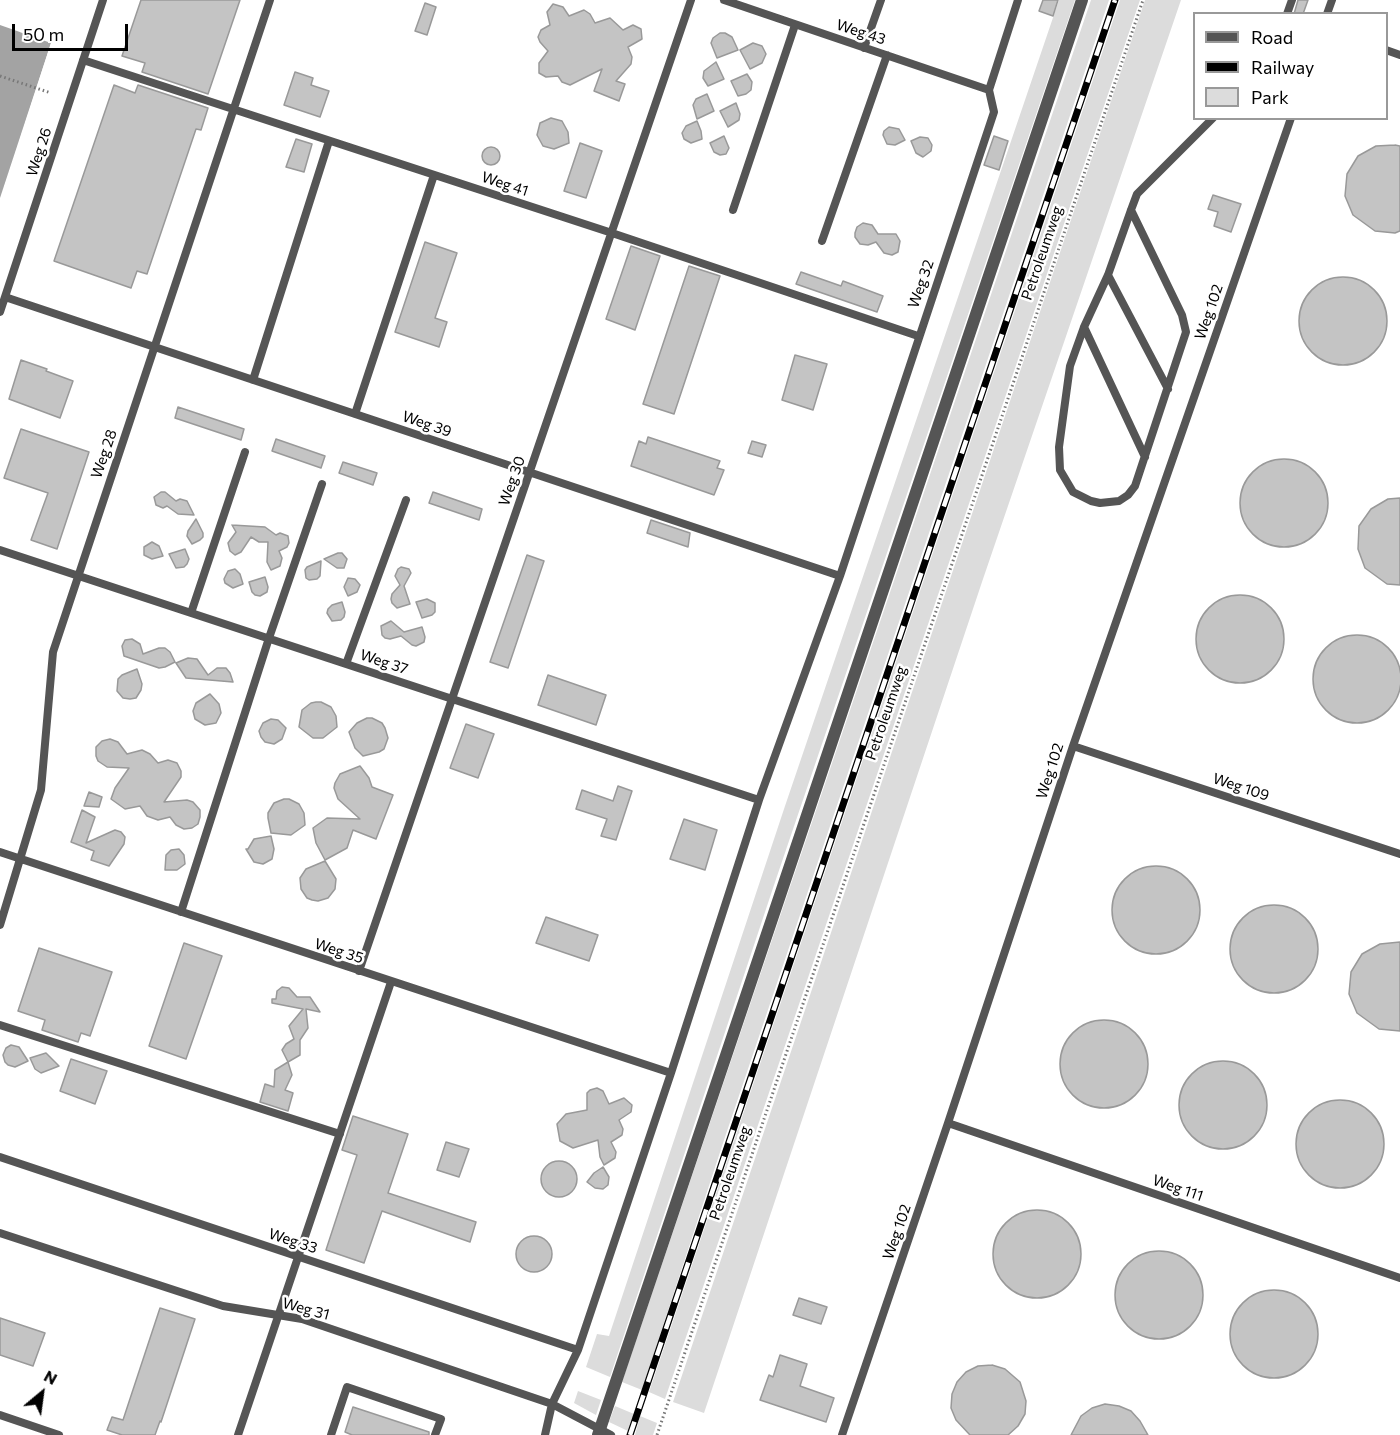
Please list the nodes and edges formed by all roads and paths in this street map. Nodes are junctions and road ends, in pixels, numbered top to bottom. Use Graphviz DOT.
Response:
graph roads {
  1 [pos="103,0"];
  2 [pos="270,0"];
  3 [pos="691,0"];
  4 [pos="724,0"];
  5 [pos="880,0"];
  6 [pos="1018,0"];
  7 [pos="1082,0"];
  8 [pos="1143,0"];
  9 [pos="795,26"];
  10 [pos="864,48"];
  11 [pos="887,55"];
  12 [pos="83,60"];
  13 [pos="0,76"];
  14 [pos="989,90"];
  15 [pos="51,93"];
  16 [pos="233,108"];
  17 [pos="1211,120"];
  18 [pos="1290,120"];
  19 [pos="329,141"];
  20 [pos="434,176"];
  21 [pos="733,210"];
  22 [pos="1131,210"];
  23 [pos="612,233"];
  24 [pos="822,241"];
  25 [pos="1108,275"];
  26 [pos="5,297"];
  27 [pos="0,312"];
  28 [pos="1084,327"];
  29 [pos="918,336"];
  30 [pos="155,347"];
  31 [pos="253,380"];
  32 [pos="1168,388"];
  33 [pos="355,414"];
  34 [pos="244,452"];
  35 [pos="1145,457"];
  36 [pos="530,473"];
  37 [pos="322,484"];
  38 [pos="406,500"];
  39 [pos="0,550"];
  40 [pos="77,575"];
  41 [pos="840,576"];
  42 [pos="191,613"];
  43 [pos="269,638"];
  44 [pos="346,664"];
  45 [pos="452,699"];
  46 [pos="1072,746"];
  47 [pos="759,800"];
  48 [pos="0,852"];
  49 [pos="1400,854"];
  50 [pos="21,859"];
  51 [pos="181,912"];
  52 [pos="0,925"];
  53 [pos="359,972"];
  54 [pos="391,982"];
  55 [pos="0,1025"];
  56 [pos="671,1073"];
  57 [pos="948,1124"];
  58 [pos="340,1134"];
  59 [pos="0,1157"];
  60 [pos="0,1233"];
  61 [pos="298,1257"];
  62 [pos="1400,1278"];
  63 [pos="279,1315"];
  64 [pos="578,1350"];
  65 [pos="552,1404"];
  66 [pos="0,1415"];
  67 [pos="598,1432"];
  68 [pos="59,1435"];
  69 [pos="238,1435"];
  70 [pos="331,1435"];
  71 [pos="435,1435"];
  72 [pos="545,1435"];
  73 [pos="611,1435"];
  74 [pos="657,1435"];
  75 [pos="842,1435"];
  1 -- 12 [label="lane, Weg 26"];
  2 -- 16 [label="lane, Weg 28"];
  3 -- 23 [label="lane, Weg 30"];
  4 -- 9 [label="lane, Weg 43"];
  5 -- 10 [label="lane"];
  6 -- 14 [label="lane, Weg 32"];
  7 -- 67 [label="street"];
  8 -- 74 [label="path, Petroleumweg"];
  9 -- 10 [label="lane, Weg 43"];
  9 -- 21 [label="lane"];
  10 -- 11 [label="lane, Weg 43"];
  11 -- 14 [label="lane, Weg 43"];
  11 -- 24 [label="lane"];
  12 -- 16 [label="lane, Weg 41"];
  12 -- 26 [label="lane, Weg 26"];
  13 -- 15 [label="path"];
  14 -- 29 [label="lane, Weg 32"];
  16 -- 19 [label="lane, Weg 41"];
  16 -- 30 [label="lane, Weg 28"];
  17 -- 22 [label="lane"];
  18 -- 46 [label="lane, Weg 102"];
  19 -- 20 [label="lane, Weg 41"];
  19 -- 31 [label="lane"];
  20 -- 23 [label="lane, Weg 41"];
  20 -- 33 [label="lane"];
  22 -- 25 [label="lane"];
  22 -- 32 [label="lane"];
  23 -- 29 [label="lane, Weg 41"];
  23 -- 36 [label="lane, Weg 30"];
  25 -- 28 [label="lane"];
  25 -- 32 [label="lane"];
  26 -- 27 [label="lane, Weg 26"];
  26 -- 30 [label="lane, Weg 39"];
  28 -- 35 [label="lane"];
  28 -- 35 [label="lane"];
  29 -- 41 [label="lane, Weg 32"];
  30 -- 31 [label="lane, Weg 39"];
  30 -- 40 [label="lane, Weg 28"];
  31 -- 33 [label="lane, Weg 39"];
  32 -- 35 [label="lane"];
  33 -- 36 [label="lane, Weg 39"];
  34 -- 42 [label="lane"];
  36 -- 41 [label="lane, Weg 39"];
  36 -- 45 [label="lane, Weg 30"];
  37 -- 43 [label="lane"];
  38 -- 44 [label="lane"];
  39 -- 40 [label="lane, Weg 37"];
  40 -- 42 [label="lane, Weg 37"];
  40 -- 50 [label="lane, Weg 28"];
  41 -- 47 [label="lane, Weg 32"];
  42 -- 43 [label="lane, Weg 37"];
  43 -- 44 [label="lane, Weg 37"];
  43 -- 51 [label="lane"];
  44 -- 45 [label="lane, Weg 37"];
  45 -- 47 [label="lane, Weg 37"];
  45 -- 53 [label="lane, Weg 30"];
  46 -- 49 [label="lane, Weg 109"];
  46 -- 57 [label="lane, Weg 102"];
  47 -- 56 [label="lane, Weg 32"];
  48 -- 50 [label="lane, Weg 35"];
  50 -- 51 [label="lane, Weg 35"];
  50 -- 52 [label="lane, Weg 28"];
  51 -- 53 [label="lane, Weg 35"];
  53 -- 54 [label="lane, Weg 35"];
  54 -- 56 [label="lane, Weg 35"];
  54 -- 58 [label="lane"];
  55 -- 58 [label="lane"];
  56 -- 64 [label="lane, Weg 32"];
  57 -- 62 [label="lane, Weg 111"];
  57 -- 75 [label="lane, Weg 102"];
  58 -- 61 [label="lane"];
  59 -- 61 [label="lane, Weg 33"];
  60 -- 63 [label="lane, Weg 31"];
  61 -- 63 [label="lane"];
  61 -- 64 [label="lane, Weg 33"];
  63 -- 65 [label="lane, Weg 31"];
  63 -- 69 [label="lane"];
  64 -- 65 [label="lane, Weg 32"];
  65 -- 67 [label="lane, Weg 31"];
  65 -- 72 [label="lane, Weg 32"];
  66 -- 68 [label="lane"];
  67 -- 73 [label="lane, Weg 31"];
  70 -- 71 [label="lane"];
}
